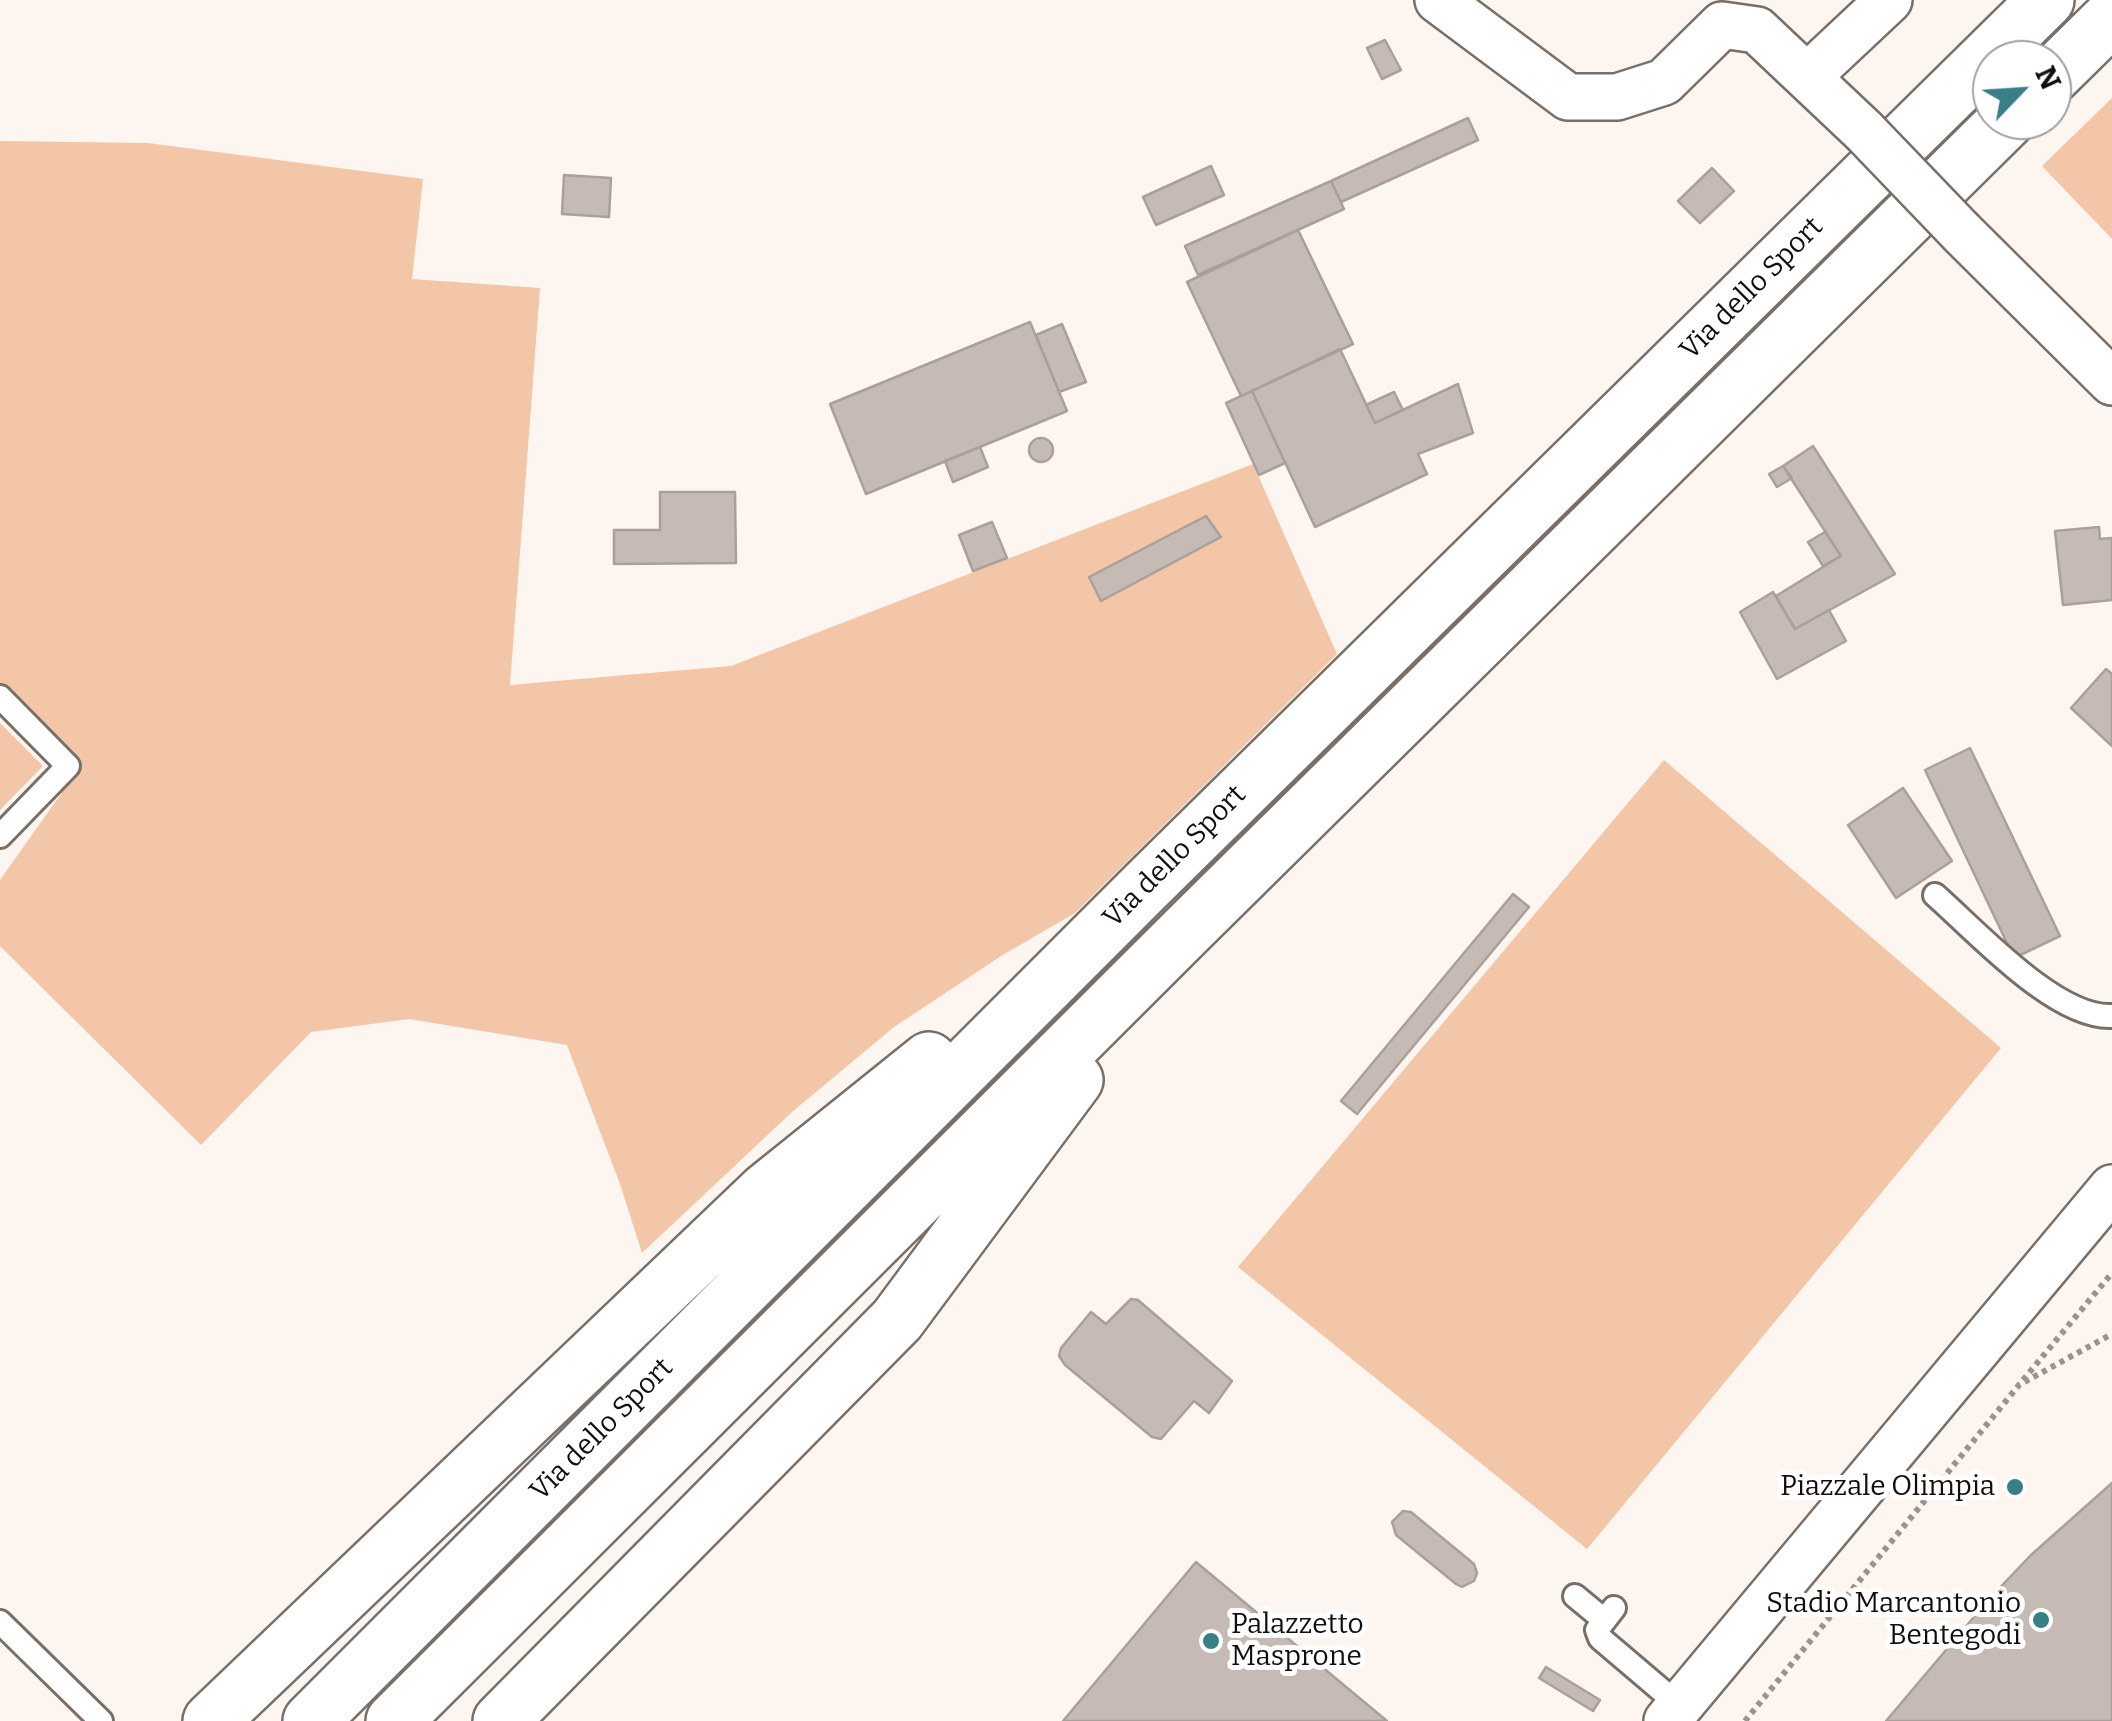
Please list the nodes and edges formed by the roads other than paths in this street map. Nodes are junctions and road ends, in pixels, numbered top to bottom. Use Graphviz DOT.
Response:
graph roads {
  1 [pos="1438,0"];
  2 [pos="1889,0"];
  3 [pos="2046,0"];
  4 [pos="2112,17"];
  5 [pos="2072,56"];
  6 [pos="1808,76"];
  7 [pos="1987,140"];
  8 [pos="2112,382"];
  9 [pos="0,696"];
  10 [pos="0,836"];
  11 [pos="1146,886"];
  12 [pos="1936,894"];
  13 [pos="1186,931"];
  14 [pos="2112,1016"];
  15 [pos="2112,1188"];
  16 [pos="1576,1596"];
  17 [pos="0,1622"];
  18 [pos="1673,1713"];
  19 [pos="101,1721"];
  20 [pos="210,1721"];
  21 [pos="310,1721"];
  22 [pos="394,1721"];
  23 [pos="502,1721"];
  1 -- 6 [label="street"];
  2 -- 6 [label="street"];
  3 -- 11 [label="street, Via dello Sport"];
  4 -- 5 [label="street"];
  6 -- 8 [label="street, bridge"];
  7 -- 13 [label="street, Via dello Sport"];
  9 -- 10 [label="lane"];
  11 -- 20 [label="street"];
  11 -- 21 [label="street, Via dello Sport"];
  12 -- 14 [label="lane"];
  13 -- 22 [label="street, Via dello Sport"];
  13 -- 23 [label="street"];
  15 -- 18 [label="street"];
  16 -- 18 [label="lane"];
  17 -- 19 [label="lane"];
}
